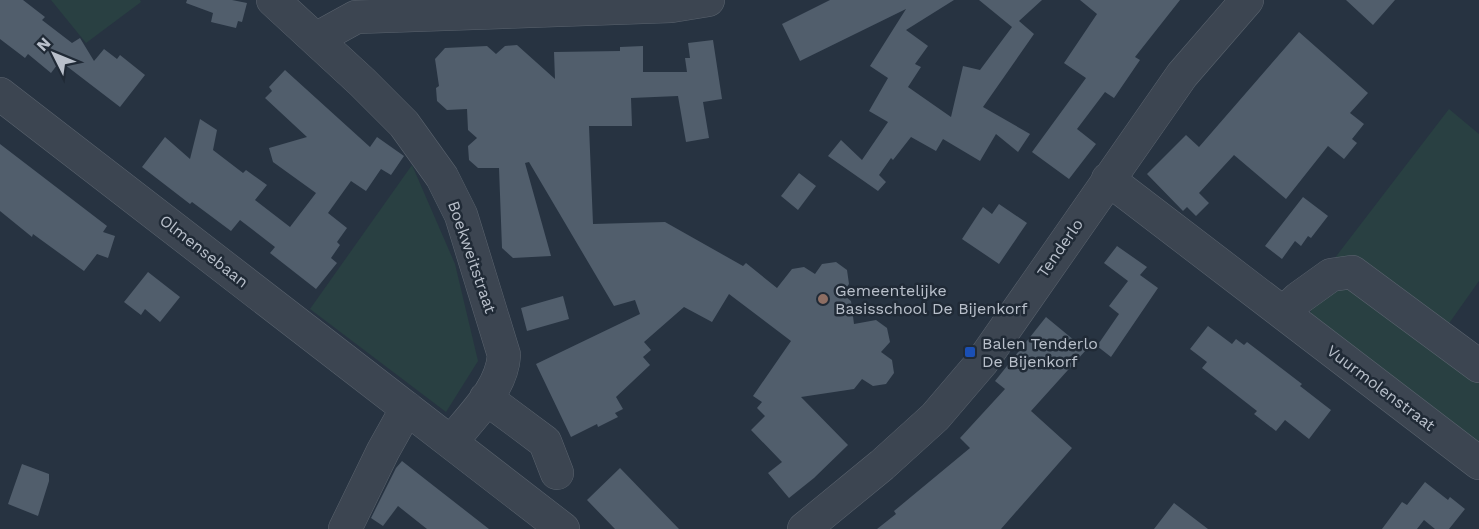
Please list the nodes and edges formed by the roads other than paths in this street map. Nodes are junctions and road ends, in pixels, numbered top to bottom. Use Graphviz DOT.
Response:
graph roads {
  1 [pos="273,0"];
  2 [pos="708,0"];
  3 [pos="1247,0"];
  4 [pos="316,39"];
  5 [pos="0,94"];
  6 [pos="1108,179"];
  7 [pos="1283,313"];
  8 [pos="1479,366"];
  9 [pos="486,398"];
  10 [pos="407,408"];
  11 [pos="451,442"];
  12 [pos="1479,463"];
  13 [pos="557,473"];
  14 [pos="345,529"];
  15 [pos="563,529"];
  16 [pos="804,529"];
  1 -- 4 [label="street, Boekweitstraat"];
  2 -- 4 [label="street"];
  3 -- 6 [label="street, Tenderlo"];
  4 -- 9 [label="street, Boekweitstraat"];
  5 -- 10 [label="street, Olmensebaan"];
  6 -- 7 [label="street, Vuurmolenstraat"];
  6 -- 16 [label="street, Tenderlo"];
  7 -- 8 [label="street"];
  7 -- 12 [label="street, Vuurmolenstraat"];
  9 -- 11 [label="street, Boekweitstraat"];
  9 -- 13 [label="street"];
  10 -- 11 [label="street, Olmensebaan"];
  10 -- 14 [label="street"];
  11 -- 15 [label="street, Olmensebaan"];
}
